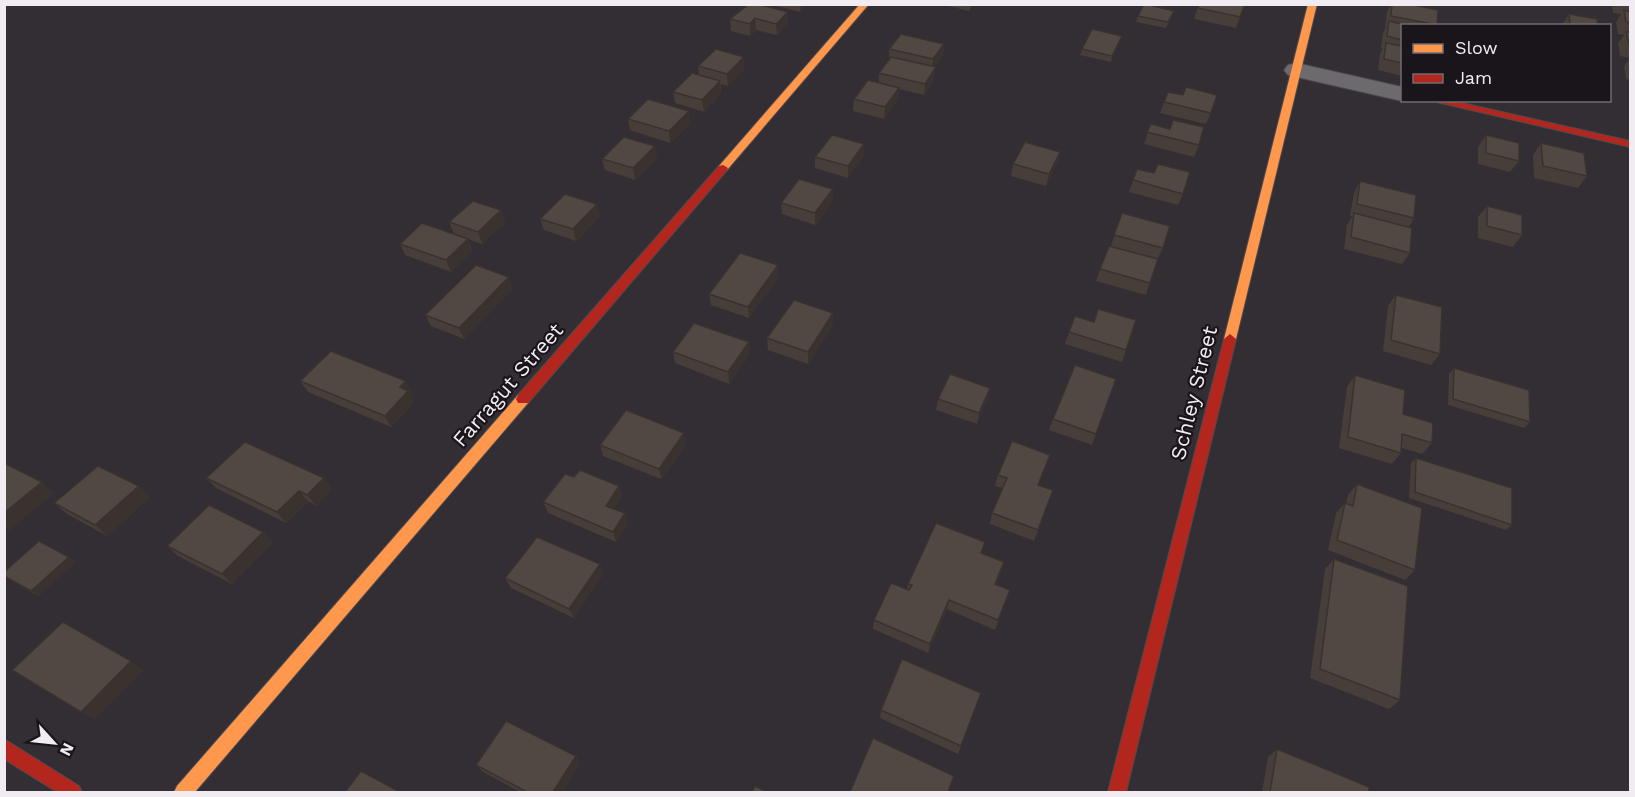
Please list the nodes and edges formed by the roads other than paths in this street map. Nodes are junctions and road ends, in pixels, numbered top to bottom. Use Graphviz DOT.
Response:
graph roads {
  1 [pos="866,4"];
  2 [pos="1313,4"];
  3 [pos="1296,70"];
  4 [pos="1401,94"];
  5 [pos="1443,102"];
  6 [pos="1630,144"];
  7 [pos="4,748"];
  8 [pos="73,792"];
  9 [pos="183,792"];
  10 [pos="1117,792"];
  1 -- 9 [label="street, Farragut Street"];
  2 -- 3 [label="street, Schley Street"];
  3 -- 4 [label="street"];
  3 -- 10 [label="street, Schley Street"];
  5 -- 6 [label="street"];
  7 -- 8 [label="street"];
}
